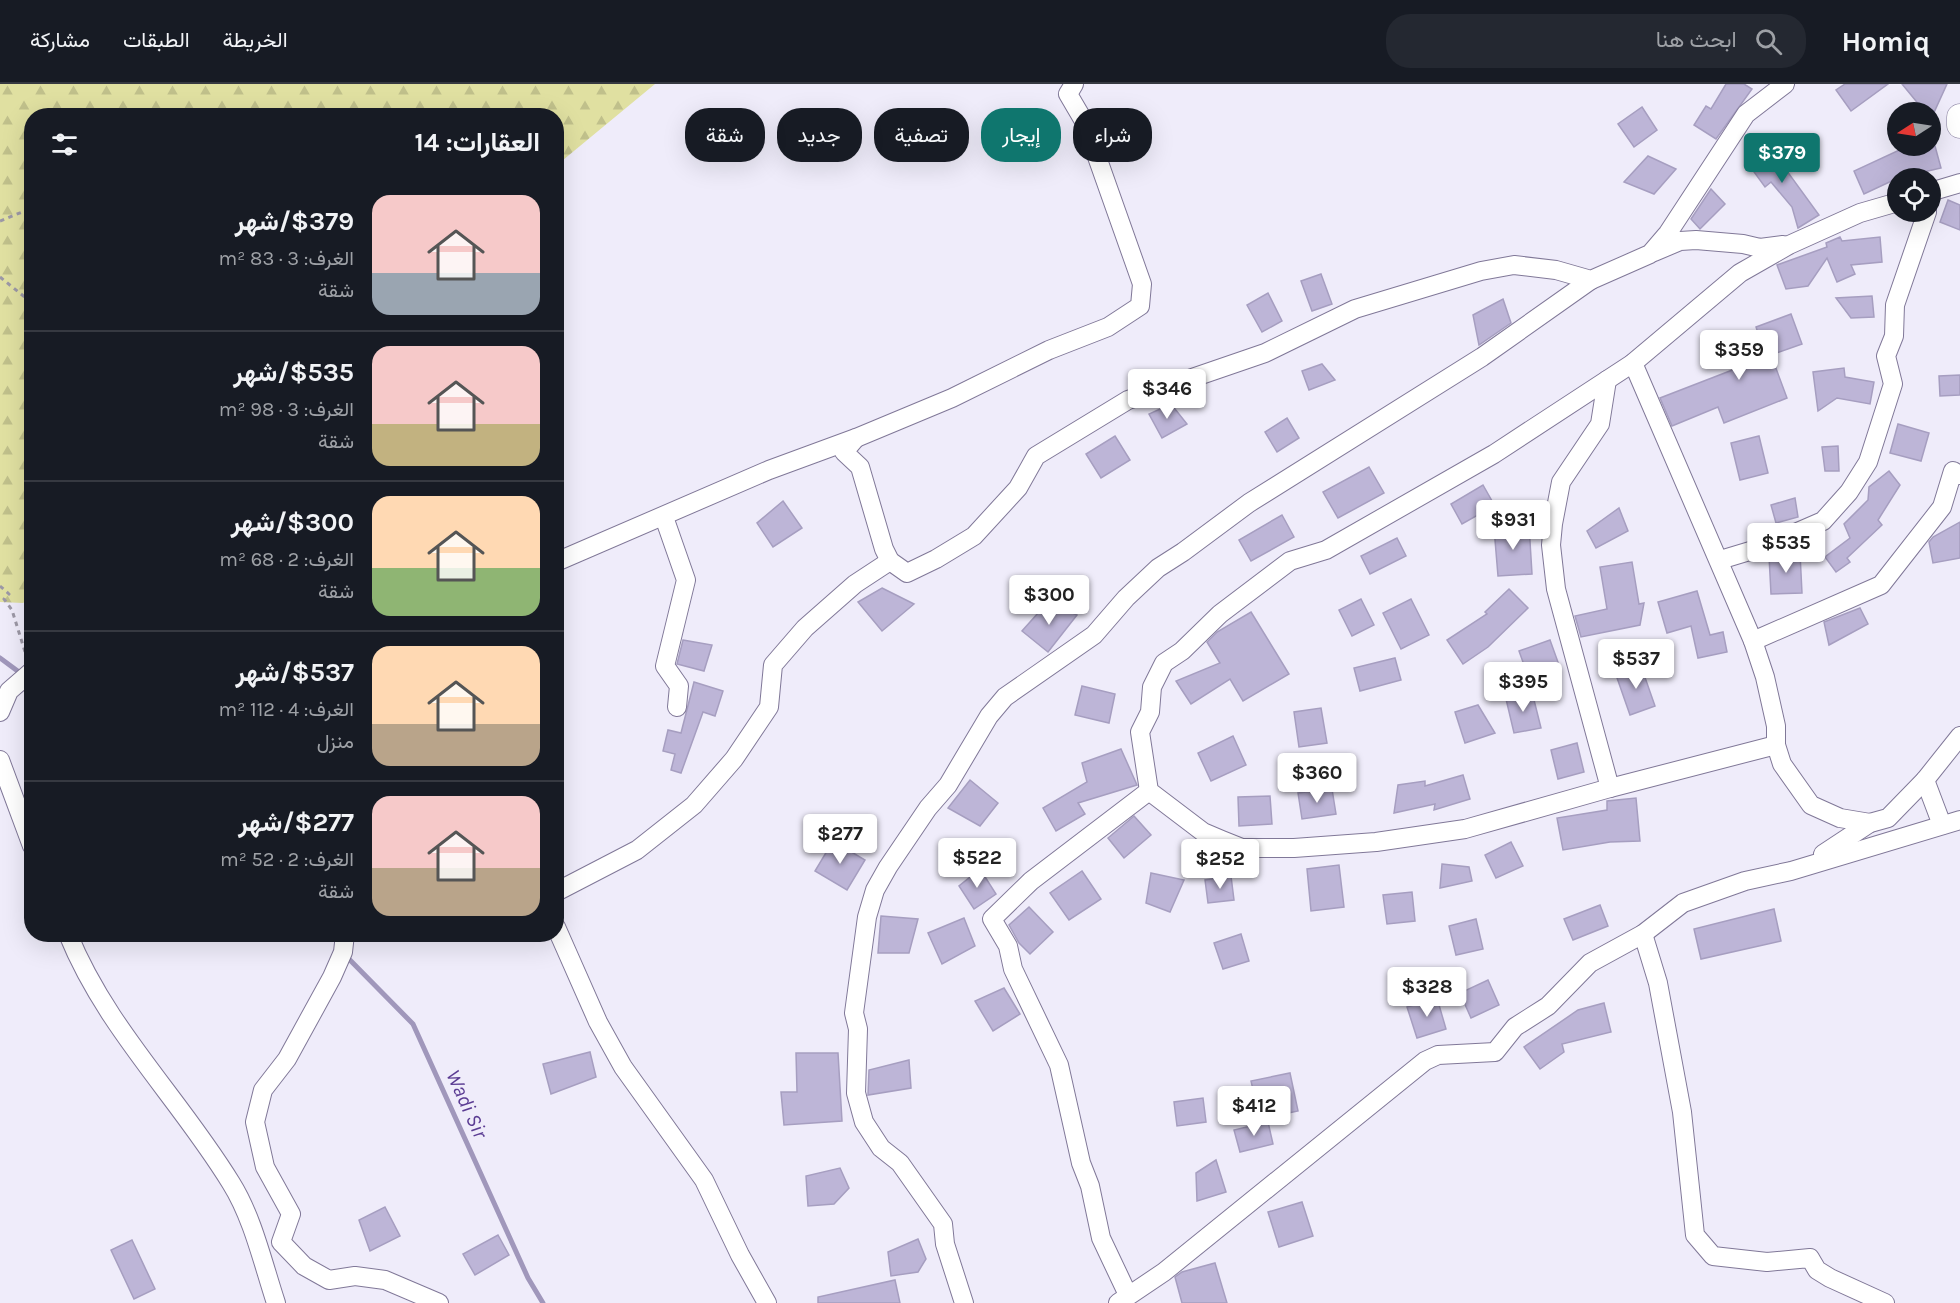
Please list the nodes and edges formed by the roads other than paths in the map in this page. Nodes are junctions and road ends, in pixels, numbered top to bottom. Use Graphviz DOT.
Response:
graph roads {
  1 [pos="1074,84"];
  2 [pos="1776,87"];
  3 [pos="1960,117"];
  4 [pos="1960,125"];
  5 [pos="1960,183"];
  6 [pos="1941,191"];
  7 [pos="1887,205"];
  8 [pos="1924,222"];
  9 [pos="1789,245"];
  10 [pos="1650,254"];
  11 [pos="1591,280"];
  12 [pos="1633,363"];
  13 [pos="1607,380"];
  14 [pos="856,438"];
  15 [pos="1960,475"];
  16 [pos="664,517"];
  17 [pos="564,559"];
  18 [pos="1720,560"];
  19 [pos="890,561"];
  20 [pos="1754,640"];
  21 [pos="24,674"];
  22 [pos="677,707"];
  23 [pos="0,712"];
  24 [pos="1960,736"];
  25 [pos="1776,745"];
  26 [pos="0,760"];
  27 [pos="1925,780"];
  28 [pos="1610,788"];
  29 [pos="1149,791"];
  30 [pos="1951,822"];
  31 [pos="1870,823"];
  32 [pos="24,824"];
  33 [pos="1791,871"];
  34 [pos="564,888"];
  35 [pos="1643,934"];
  36 [pos="72,942"];
  37 [pos="344,942"];
  38 [pos="563,942"];
  39 [pos="1123,1299"];
  40 [pos="276,1303"];
  41 [pos="440,1303"];
  42 [pos="767,1303"];
  43 [pos="964,1303"];
  44 [pos="1885,1303"];
  1 -- 14 [label="street"];
  2 -- 10 [label="street"];
  3 -- 4 [label="street"];
  5 -- 6 [label="street"];
  7 -- 9 [label="street"];
  8 -- 18 [label="street"];
  9 -- 10 [label="street"];
  9 -- 12 [label="street"];
  10 -- 11 [label="street"];
  11 -- 19 [label="street"];
  11 -- 43 [label="street"];
  12 -- 13 [label="street"];
  12 -- 18 [label="street"];
  13 -- 28 [label="street"];
  13 -- 29 [label="street"];
  14 -- 16 [label="street"];
  14 -- 19 [label="street"];
  15 -- 20 [label="street"];
  16 -- 17 [label="street"];
  16 -- 22 [label="street"];
  18 -- 20 [label="street"];
  19 -- 34 [label="street"];
  20 -- 25 [label="street"];
  21 -- 23 [label="street"];
  24 -- 27 [label="street"];
  25 -- 28 [label="street"];
  25 -- 31 [label="street"];
  26 -- 32 [label="street"];
  27 -- 30 [label="street"];
  27 -- 31 [label="street"];
  28 -- 29 [label="street"];
  29 -- 39 [label="street"];
  30 -- 33 [label="street"];
  31 -- 33 [label="street"];
  33 -- 35 [label="street"];
  35 -- 39 [label="street"];
  35 -- 44 [label="street"];
  36 -- 40 [label="street"];
  37 -- 41 [label="street"];
  38 -- 42 [label="street"];
}
